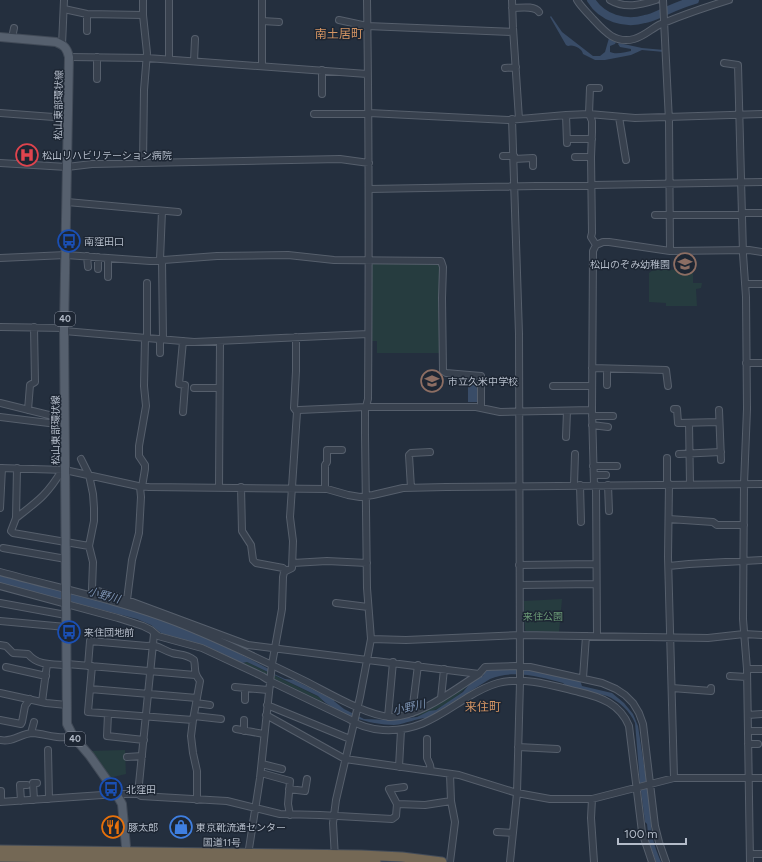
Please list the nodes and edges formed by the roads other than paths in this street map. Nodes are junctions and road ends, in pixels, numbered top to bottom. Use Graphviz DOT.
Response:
graph roads {
  1 [pos="64,0"];
  2 [pos="143,0"];
  3 [pos="169,0"];
  4 [pos="262,0"];
  5 [pos="367,0"];
  6 [pos="512,0"];
  7 [pos="577,0"];
  8 [pos="610,0"];
  9 [pos="656,0"];
  10 [pos="663,0"];
  11 [pos="728,0"];
  12 [pos="512,8"];
  13 [pos="64,9"];
  14 [pos="539,12"];
  15 [pos="87,14"];
  16 [pos="143,15"];
  17 [pos="339,20"];
  18 [pos="262,21"];
  19 [pos="279,22"];
  20 [pos="665,22"];
  21 [pos="368,26"];
  22 [pos="14,28"];
  23 [pos="87,31"];
  24 [pos="513,32"];
  25 [pos="0,37"];
  26 [pos="12,38"];
  27 [pos="195,39"];
  28 [pos="62,45"];
  29 [pos="69,57"];
  30 [pos="97,57"];
  31 [pos="147,58"];
  32 [pos="169,59"];
  33 [pos="194,60"];
  34 [pos="724,63"];
  35 [pos="262,65"];
  36 [pos="516,67"];
  37 [pos="505,68"];
  38 [pos="322,70"];
  39 [pos="367,74"];
  40 [pos="97,78"];
  41 [pos="599,88"];
  42 [pos="322,94"];
  43 [pos="0,113"];
  44 [pos="314,114"];
  45 [pos="369,114"];
  46 [pos="589,114"];
  47 [pos="739,114"];
  48 [pos="762,114"];
  49 [pos="566,115"];
  50 [pos="619,117"];
  51 [pos="669,117"];
  52 [pos="67,118"];
  53 [pos="516,119"];
  54 [pos="592,139"];
  55 [pos="503,156"];
  56 [pos="514,157"];
  57 [pos="591,157"];
  58 [pos="575,158"];
  59 [pos="626,160"];
  60 [pos="143,162"];
  61 [pos="0,163"];
  62 [pos="369,163"];
  63 [pos="533,166"];
  64 [pos="67,167"];
  65 [pos="742,182"];
  66 [pos="762,182"];
  67 [pos="669,183"];
  68 [pos="592,184"];
  69 [pos="514,185"];
  70 [pos="369,189"];
  71 [pos="67,202"];
  72 [pos="162,211"];
  73 [pos="178,212"];
  74 [pos="762,213"];
  75 [pos="742,214"];
  76 [pos="655,215"];
  77 [pos="670,215"];
  78 [pos="596,245"];
  79 [pos="743,250"];
  80 [pos="670,251"];
  81 [pos="762,252"];
  82 [pos="66,255"];
  83 [pos="87,256"];
  84 [pos="98,257"];
  85 [pos="0,258"];
  86 [pos="108,258"];
  87 [pos="161,260"];
  88 [pos="369,260"];
  89 [pos="88,267"];
  90 [pos="98,269"];
  91 [pos="108,277"];
  92 [pos="147,283"];
  93 [pos="745,284"];
  94 [pos="762,284"];
  95 [pos="0,326"];
  96 [pos="34,328"];
  97 [pos="64,329"];
  98 [pos="368,334"];
  99 [pos="296,337"];
  100 [pos="146,338"];
  101 [pos="162,339"];
  102 [pos="183,341"];
  103 [pos="220,341"];
  104 [pos="160,353"];
  105 [pos="746,363"];
  106 [pos="762,363"];
  107 [pos="592,368"];
  108 [pos="607,369"];
  109 [pos="606,385"];
  110 [pos="553,386"];
  111 [pos="668,386"];
  112 [pos="592,387"];
  113 [pos="194,388"];
  114 [pos="219,388"];
  115 [pos="600,388"];
  116 [pos="0,403"];
  117 [pos="366,407"];
  118 [pos="481,408"];
  119 [pos="674,409"];
  120 [pos="28,410"];
  121 [pos="719,410"];
  122 [pos="519,411"];
  123 [pos="567,411"];
  124 [pos="183,412"];
  125 [pos="297,412"];
  126 [pos="592,413"];
  127 [pos="613,416"];
  128 [pos="0,417"];
  129 [pos="65,422"];
  130 [pos="720,422"];
  131 [pos="689,423"];
  132 [pos="592,425"];
  133 [pos="608,427"];
  134 [pos="566,437"];
  135 [pos="585,446"];
  136 [pos="593,446"];
  137 [pos="342,450"];
  138 [pos="430,452"];
  139 [pos="721,452"];
  140 [pos="575,454"];
  141 [pos="679,454"];
  142 [pos="690,454"];
  143 [pos="667,458"];
  144 [pos="81,459"];
  145 [pos="721,460"];
  146 [pos="594,466"];
  147 [pos="617,466"];
  148 [pos="1,468"];
  149 [pos="17,468"];
  150 [pos="63,470"];
  151 [pos="89,474"];
  152 [pos="594,476"];
  153 [pos="606,476"];
  154 [pos="0,484"];
  155 [pos="668,484"];
  156 [pos="690,484"];
  157 [pos="744,484"];
  158 [pos="762,484"];
  159 [pos="577,485"];
  160 [pos="595,485"];
  161 [pos="608,485"];
  162 [pos="519,486"];
  163 [pos="141,487"];
  164 [pos="219,487"];
  165 [pos="241,488"];
  166 [pos="292,488"];
  167 [pos="411,488"];
  168 [pos="325,489"];
  169 [pos="366,496"];
  170 [pos="0,505"];
  171 [pos="0,508"];
  172 [pos="609,511"];
  173 [pos="16,518"];
  174 [pos="669,519"];
  175 [pos="581,522"];
  176 [pos="744,525"];
  177 [pos="65,542"];
  178 [pos="89,546"];
  179 [pos="2,548"];
  180 [pos="66,559"];
  181 [pos="744,560"];
  182 [pos="762,560"];
  183 [pos="293,563"];
  184 [pos="367,563"];
  185 [pos="596,564"];
  186 [pos="519,565"];
  187 [pos="669,566"];
  188 [pos="286,571"];
  189 [pos="0,572"];
  190 [pos="596,584"];
  191 [pos="520,585"];
  192 [pos="0,586"];
  193 [pos="66,589"];
  194 [pos="127,600"];
  195 [pos="0,603"];
  196 [pos="66,603"];
  197 [pos="336,603"];
  198 [pos="368,606"];
  199 [pos="66,615"];
  200 [pos="0,621"];
  201 [pos="66,627"];
  202 [pos="154,634"];
  203 [pos="744,634"];
  204 [pos="762,635"];
  205 [pos="520,636"];
  206 [pos="586,636"];
  207 [pos="597,636"];
  208 [pos="671,638"];
  209 [pos="371,639"];
  210 [pos="0,645"];
  211 [pos="153,645"];
  212 [pos="274,648"];
  213 [pos="368,659"];
  214 [pos="394,662"];
  215 [pos="47,664"];
  216 [pos="67,664"];
  217 [pos="418,665"];
  218 [pos="90,666"];
  219 [pos="271,666"];
  220 [pos="6,667"];
  221 [pos="520,667"];
  222 [pos="444,668"];
  223 [pos="747,669"];
  224 [pos="762,669"];
  225 [pos="150,671"];
  226 [pos="479,674"];
  227 [pos="195,675"];
  228 [pos="46,676"];
  229 [pos="730,676"];
  230 [pos="747,677"];
  231 [pos="583,678"];
  232 [pos="270,680"];
  233 [pos="520,680"];
  234 [pos="235,687"];
  235 [pos="245,688"];
  236 [pos="672,688"];
  237 [pos="711,688"];
  238 [pos="90,689"];
  239 [pos="268,690"];
  240 [pos="0,692"];
  241 [pos="148,694"];
  242 [pos="441,698"];
  243 [pos="30,699"];
  244 [pos="245,700"];
  245 [pos="197,701"];
  246 [pos="42,702"];
  247 [pos="67,705"];
  248 [pos="267,705"];
  249 [pos="210,706"];
  250 [pos="357,708"];
  251 [pos="412,713"];
  252 [pos="108,714"];
  253 [pos="266,714"];
  254 [pos="762,714"];
  255 [pos="748,715"];
  256 [pos="146,717"];
  257 [pos="388,717"];
  258 [pos="193,718"];
  259 [pos="221,719"];
  260 [pos="0,720"];
  261 [pos="244,720"];
  262 [pos="34,722"];
  263 [pos="354,722"];
  264 [pos="236,730"];
  265 [pos="401,730"];
  266 [pos="244,731"];
  267 [pos="748,731"];
  268 [pos="762,731"];
  269 [pos="31,733"];
  270 [pos="264,734"];
  271 [pos="73,736"];
  272 [pos="350,739"];
  273 [pos="427,739"];
  274 [pos="0,740"];
  275 [pos="144,740"];
  276 [pos="748,744"];
  277 [pos="758,744"];
  278 [pos="518,747"];
  279 [pos="557,749"];
  280 [pos="48,750"];
  281 [pos="142,756"];
  282 [pos="127,757"];
  283 [pos="345,759"];
  284 [pos="262,764"];
  285 [pos="399,767"];
  286 [pos="282,769"];
  287 [pos="431,771"];
  288 [pos="261,773"];
  289 [pos="450,774"];
  290 [pos="674,778"];
  291 [pos="749,778"];
  292 [pos="762,778"];
  293 [pos="308,782"];
  294 [pos="38,783"];
  295 [pos="649,784"];
  296 [pos="27,785"];
  297 [pos="404,787"];
  298 [pos="637,787"];
  299 [pos="289,789"];
  300 [pos="1,791"];
  301 [pos="517,793"];
  302 [pos="117,794"];
  303 [pos="138,794"];
  304 [pos="592,798"];
  305 [pos="49,799"];
  306 [pos="34,800"];
  307 [pos="197,800"];
  308 [pos="21,801"];
  309 [pos="451,801"];
  310 [pos="0,802"];
  311 [pos="397,804"];
  312 [pos="256,808"];
  313 [pos="290,815"];
  314 [pos="334,816"];
  315 [pos="497,832"];
  316 [pos="513,833"];
  317 [pos="0,850"];
  318 [pos="750,854"];
  319 [pos="762,854"];
  320 [pos="0,856"];
  321 [pos="127,857"];
  322 [pos="248,859"];
  323 [pos="335,859"];
  324 [pos="376,862"];
  325 [pos="442,862"];
  326 [pos="450,862"];
  327 [pos="510,862"];
  328 [pos="594,862"];
  329 [pos="652,862"];
  330 [pos="666,862"];
  331 [pos="750,862"];
  1 -- 13 [label="street"];
  2 -- 16 [label="street"];
  3 -- 32 [label="street"];
  4 -- 18 [label="street"];
  5 -- 21 [label="street"];
  6 -- 12 [label="street"];
  7 -- 20 [label="street"];
  8 -- 9 [label="street"];
  10 -- 20 [label="street"];
  11 -- 20 [label="street"];
  12 -- 14 [label="street"];
  12 -- 24 [label="street"];
  13 -- 15 [label="street"];
  13 -- 28 [label="street"];
  15 -- 16 [label="street"];
  15 -- 23 [label="street"];
  16 -- 31 [label="street"];
  17 -- 21 [label="street"];
  18 -- 19 [label="street"];
  18 -- 35 [label="street"];
  20 -- 51 [label="street"];
  21 -- 24 [label="street"];
  21 -- 39 [label="street"];
  22 -- 26 [label="street"];
  24 -- 36 [label="street"];
  25 -- 26 [label="main road"];
  26 -- 28 [label="main road"];
  27 -- 33 [label="street"];
  28 -- 29 [label="main road, 松山東部環状線"];
  29 -- 30 [label="street"];
  29 -- 52 [label="main road, 松山東部環状線 / 40"];
  30 -- 31 [label="street"];
  30 -- 40 [label="street"];
  31 -- 32 [label="street"];
  31 -- 60 [label="street"];
  32 -- 33 [label="street"];
  33 -- 35 [label="street"];
  34 -- 47 [label="street"];
  35 -- 38 [label="street"];
  36 -- 37 [label="street"];
  36 -- 53 [label="street"];
  38 -- 39 [label="street"];
  38 -- 42 [label="street"];
  39 -- 45 [label="street"];
  41 -- 46 [label="street"];
  43 -- 52 [label="street"];
  44 -- 45 [label="street"];
  45 -- 53 [label="street"];
  45 -- 62 [label="street"];
  46 -- 49 [label="street"];
  46 -- 50 [label="street"];
  46 -- 54 [label="street"];
  47 -- 48 [label="street"];
  47 -- 51 [label="street"];
  47 -- 65 [label="street"];
  49 -- 53 [label="street"];
  49 -- 54 [label="street"];
  50 -- 51 [label="street"];
  50 -- 59 [label="street"];
  51 -- 67 [label="street"];
  52 -- 64 [label="main road, 松山東部環状線 / 40"];
  53 -- 56 [label="street"];
  54 -- 57 [label="street"];
  55 -- 56 [label="street"];
  56 -- 63 [label="street"];
  56 -- 69 [label="street"];
  57 -- 58 [label="street"];
  57 -- 68 [label="street"];
  60 -- 62 [label="street"];
  60 -- 64 [label="street"];
  61 -- 64 [label="street"];
  62 -- 70 [label="street"];
  64 -- 71 [label="main road, 松山東部環状線 / 40"];
  65 -- 66 [label="street"];
  65 -- 67 [label="street"];
  65 -- 75 [label="street"];
  67 -- 68 [label="street"];
  67 -- 77 [label="street"];
  68 -- 69 [label="street"];
  68 -- 78 [label="street"];
  69 -- 70 [label="street"];
  69 -- 122 [label="street"];
  70 -- 88 [label="street"];
  71 -- 72 [label="street"];
  71 -- 82 [label="main road, 松山東部環状線 / 40"];
  72 -- 73 [label="street"];
  72 -- 87 [label="street"];
  74 -- 75 [label="street"];
  75 -- 77 [label="street"];
  75 -- 79 [label="street"];
  76 -- 77 [label="street"];
  77 -- 80 [label="street"];
  78 -- 80 [label="street"];
  78 -- 107 [label="street"];
  79 -- 80 [label="street"];
  79 -- 81 [label="street"];
  79 -- 93 [label="street"];
  82 -- 83 [label="street"];
  82 -- 85 [label="street"];
  82 -- 97 [label="main road, 松山東部環状線 / 40"];
  83 -- 84 [label="street"];
  83 -- 89 [label="street"];
  84 -- 86 [label="street"];
  84 -- 90 [label="street"];
  86 -- 87 [label="street"];
  86 -- 91 [label="street"];
  87 -- 88 [label="street"];
  87 -- 101 [label="street"];
  88 -- 98 [label="street"];
  88 -- 118 [label="street"];
  92 -- 100 [label="street"];
  93 -- 94 [label="street"];
  93 -- 105 [label="street"];
  95 -- 96 [label="street"];
  96 -- 97 [label="street"];
  96 -- 120 [label="street"];
  97 -- 100 [label="street"];
  97 -- 129 [label="main road, 松山東部環状線 / 40"];
  98 -- 99 [label="street"];
  98 -- 117 [label="street"];
  99 -- 103 [label="street"];
  99 -- 125 [label="street"];
  100 -- 101 [label="street"];
  100 -- 163 [label="street"];
  101 -- 102 [label="street"];
  101 -- 104 [label="street"];
  102 -- 103 [label="street"];
  102 -- 124 [label="street"];
  103 -- 114 [label="street"];
  105 -- 106 [label="street"];
  105 -- 157 [label="street"];
  107 -- 108 [label="street"];
  107 -- 112 [label="street"];
  108 -- 109 [label="street"];
  108 -- 111 [label="street"];
  110 -- 112 [label="street"];
  112 -- 115 [label="street"];
  112 -- 126 [label="street"];
  113 -- 114 [label="street"];
  114 -- 164 [label="street"];
  116 -- 120 [label="street"];
  117 -- 118 [label="street"];
  117 -- 125 [label="street"];
  117 -- 169 [label="street"];
  118 -- 122 [label="street"];
  119 -- 131 [label="street"];
  120 -- 129 [label="street"];
  121 -- 130 [label="street"];
  122 -- 123 [label="street"];
  122 -- 162 [label="street"];
  123 -- 126 [label="street"];
  123 -- 134 [label="street"];
  125 -- 166 [label="street"];
  126 -- 127 [label="street"];
  126 -- 132 [label="street"];
  128 -- 129 [label="street"];
  129 -- 150 [label="main road, 松山東部環状線 / 40"];
  130 -- 131 [label="street"];
  130 -- 139 [label="street"];
  131 -- 142 [label="street"];
  132 -- 133 [label="street"];
  132 -- 136 [label="street"];
  135 -- 136 [label="street"];
  136 -- 146 [label="street"];
  137 -- 168 [label="street"];
  138 -- 167 [label="street"];
  139 -- 142 [label="street"];
  139 -- 145 [label="street"];
  140 -- 159 [label="street"];
  141 -- 142 [label="street"];
  142 -- 156 [label="street"];
  143 -- 155 [label="street"];
  144 -- 151 [label="street"];
  146 -- 147 [label="street"];
  146 -- 152 [label="street"];
  148 -- 149 [label="street"];
  148 -- 154 [label="street"];
  149 -- 150 [label="street"];
  149 -- 173 [label="street"];
  150 -- 151 [label="street"];
  150 -- 173 [label="street"];
  150 -- 177 [label="main road, 松山東部環状線 / 40"];
  151 -- 163 [label="street"];
  151 -- 178 [label="street"];
  152 -- 153 [label="street"];
  152 -- 160 [label="street"];
  154 -- 170 [label="street"];
  155 -- 156 [label="street"];
  155 -- 161 [label="street"];
  155 -- 174 [label="street"];
  156 -- 157 [label="street"];
  157 -- 158 [label="street"];
  157 -- 176 [label="street"];
  159 -- 160 [label="street"];
  159 -- 162 [label="street"];
  159 -- 175 [label="street"];
  160 -- 161 [label="street"];
  160 -- 185 [label="street"];
  161 -- 172 [label="street"];
  162 -- 167 [label="street"];
  162 -- 186 [label="street"];
  163 -- 164 [label="street"];
  163 -- 194 [label="street"];
  164 -- 165 [label="street"];
  165 -- 166 [label="street"];
  165 -- 188 [label="street"];
  166 -- 168 [label="street"];
  166 -- 183 [label="street"];
  167 -- 169 [label="street"];
  168 -- 169 [label="street"];
  169 -- 184 [label="street"];
  170 -- 171 [label="street"];
  173 -- 177 [label="street"];
  174 -- 176 [label="street"];
  174 -- 187 [label="street"];
  176 -- 181 [label="street"];
  177 -- 178 [label="street"];
  177 -- 180 [label="main road, 松山東部環状線 / 40"];
  178 -- 194 [label="street"];
  179 -- 180 [label="street"];
  180 -- 193 [label="main road, 松山東部環状線 / 40"];
  181 -- 182 [label="street"];
  181 -- 187 [label="street"];
  181 -- 203 [label="street"];
  183 -- 184 [label="street"];
  183 -- 188 [label="street"];
  184 -- 198 [label="street"];
  185 -- 186 [label="street"];
  185 -- 190 [label="street"];
  186 -- 191 [label="street"];
  187 -- 208 [label="street"];
  188 -- 212 [label="street"];
  189 -- 193 [label="street"];
  190 -- 191 [label="street"];
  190 -- 207 [label="street"];
  191 -- 205 [label="street"];
  192 -- 196 [label="street"];
  193 -- 196 [label="main road, 松山東部環状線 / 40"];
  193 -- 219 [label="street"];
  194 -- 212 [label="street"];
  195 -- 199 [label="street"];
  196 -- 199 [label="main road, 松山東部環状線 / 40"];
  196 -- 202 [label="street"];
  197 -- 198 [label="street"];
  198 -- 209 [label="street"];
  199 -- 201 [label="main road, 松山東部環状線 / 40"];
  200 -- 201 [label="street"];
  201 -- 216 [label="main road, 松山東部環状線 / 40"];
  202 -- 211 [label="street"];
  202 -- 232 [label="street"];
  203 -- 204 [label="street"];
  203 -- 208 [label="street"];
  203 -- 223 [label="street"];
  205 -- 206 [label="street"];
  205 -- 209 [label="street"];
  205 -- 221 [label="street"];
  206 -- 207 [label="street"];
  206 -- 231 [label="street"];
  207 -- 208 [label="street"];
  208 -- 236 [label="street"];
  209 -- 213 [label="street"];
  210 -- 215 [label="street"];
  211 -- 218 [label="street"];
  211 -- 225 [label="street"];
  211 -- 227 [label="street"];
  212 -- 213 [label="street"];
  212 -- 219 [label="street"];
  213 -- 214 [label="street"];
  213 -- 250 [label="street"];
  214 -- 217 [label="street"];
  214 -- 257 [label="street"];
  215 -- 216 [label="street"];
  215 -- 228 [label="street"];
  216 -- 218 [label="street"];
  216 -- 247 [label="main road, 松山東部環状線 / 40"];
  217 -- 222 [label="street"];
  217 -- 251 [label="street"];
  218 -- 225 [label="street"];
  218 -- 238 [label="street"];
  219 -- 232 [label="street"];
  219 -- 250 [label="street"];
  220 -- 228 [label="street"];
  221 -- 226 [label="street"];
  221 -- 231 [label="street"];
  221 -- 233 [label="street"];
  222 -- 226 [label="street"];
  222 -- 242 [label="street"];
  223 -- 224 [label="street"];
  223 -- 230 [label="street"];
  225 -- 227 [label="street"];
  225 -- 241 [label="street"];
  226 -- 242 [label="street"];
  227 -- 245 [label="street"];
  228 -- 246 [label="street"];
  229 -- 230 [label="street"];
  230 -- 255 [label="street"];
  231 -- 295 [label="street"];
  232 -- 239 [label="street"];
  232 -- 263 [label="street"];
  233 -- 265 [label="street"];
  233 -- 278 [label="street"];
  233 -- 298 [label="street"];
  234 -- 235 [label="street"];
  235 -- 239 [label="street"];
  235 -- 244 [label="street"];
  236 -- 237 [label="street"];
  236 -- 290 [label="street"];
  238 -- 241 [label="street"];
  238 -- 252 [label="street"];
  239 -- 248 [label="street"];
  240 -- 243 [label="street"];
  241 -- 245 [label="street"];
  241 -- 256 [label="street"];
  242 -- 251 [label="street"];
  243 -- 246 [label="street"];
  243 -- 260 [label="street"];
  245 -- 249 [label="street"];
  245 -- 258 [label="street"];
  246 -- 247 [label="street"];
  247 -- 271 [label="main road, 松山東部環状線 / 40"];
  248 -- 253 [label="street"];
  248 -- 272 [label="street"];
  250 -- 257 [label="street"];
  250 -- 263 [label="street"];
  251 -- 257 [label="street"];
  252 -- 256 [label="street"];
  252 -- 275 [label="street"];
  253 -- 270 [label="street"];
  253 -- 283 [label="street"];
  254 -- 255 [label="street"];
  255 -- 267 [label="street"];
  256 -- 258 [label="street"];
  256 -- 275 [label="street"];
  258 -- 259 [label="street"];
  258 -- 307 [label="street"];
  261 -- 266 [label="street"];
  262 -- 269 [label="street"];
  263 -- 265 [label="street"];
  263 -- 272 [label="street"];
  264 -- 266 [label="street"];
  265 -- 285 [label="street"];
  266 -- 270 [label="street"];
  267 -- 268 [label="street"];
  267 -- 276 [label="street"];
  269 -- 271 [label="street"];
  269 -- 274 [label="street"];
  270 -- 284 [label="street"];
  271 -- 302 [label="main road, 松山東部環状線 / 40"];
  272 -- 283 [label="street"];
  273 -- 287 [label="street"];
  275 -- 281 [label="street"];
  276 -- 277 [label="street"];
  276 -- 291 [label="street"];
  278 -- 279 [label="street"];
  278 -- 301 [label="street"];
  280 -- 305 [label="street"];
  281 -- 282 [label="street"];
  281 -- 303 [label="street"];
  283 -- 285 [label="street"];
  283 -- 314 [label="street"];
  284 -- 286 [label="street"];
  284 -- 288 [label="street"];
  285 -- 287 [label="street"];
  287 -- 289 [label="street"];
  288 -- 299 [label="street"];
  288 -- 312 [label="street"];
  289 -- 301 [label="street"];
  289 -- 309 [label="street"];
  290 -- 291 [label="street"];
  290 -- 295 [label="street"];
  291 -- 292 [label="street"];
  291 -- 318 [label="street"];
  293 -- 299 [label="street"];
  294 -- 306 [label="street"];
  295 -- 298 [label="street"];
  295 -- 330 [label="street"];
  296 -- 308 [label="street"];
  297 -- 311 [label="street"];
  298 -- 304 [label="street"];
  298 -- 329 [label="street"];
  299 -- 313 [label="street"];
  300 -- 310 [label="street"];
  301 -- 304 [label="street"];
  301 -- 316 [label="street"];
  302 -- 303 [label="street"];
  302 -- 305 [label="street"];
  302 -- 321 [label="main road, 松山東部環状線 / 40"];
  303 -- 307 [label="street"];
  304 -- 328 [label="street"];
  305 -- 306 [label="street"];
  306 -- 308 [label="street"];
  307 -- 312 [label="street"];
  308 -- 310 [label="street"];
  309 -- 311 [label="street"];
  309 -- 326 [label="street"];
  311 -- 314 [label="street"];
  312 -- 313 [label="street"];
  312 -- 322 [label="street"];
  313 -- 314 [label="street"];
  314 -- 323 [label="street"];
  315 -- 316 [label="street"];
  316 -- 327 [label="street"];
  317 -- 321 [label="highway, 国道11号"];
  318 -- 319 [label="street"];
  318 -- 331 [label="street"];
  320 -- 321 [label="highway, 国道11号"];
  321 -- 322 [label="highway, 国道11号"];
  322 -- 323 [label="highway, 国道11号"];
  323 -- 324 [label="highway, 国道11号"];
  323 -- 325 [label="highway, 国道11号"];
}
